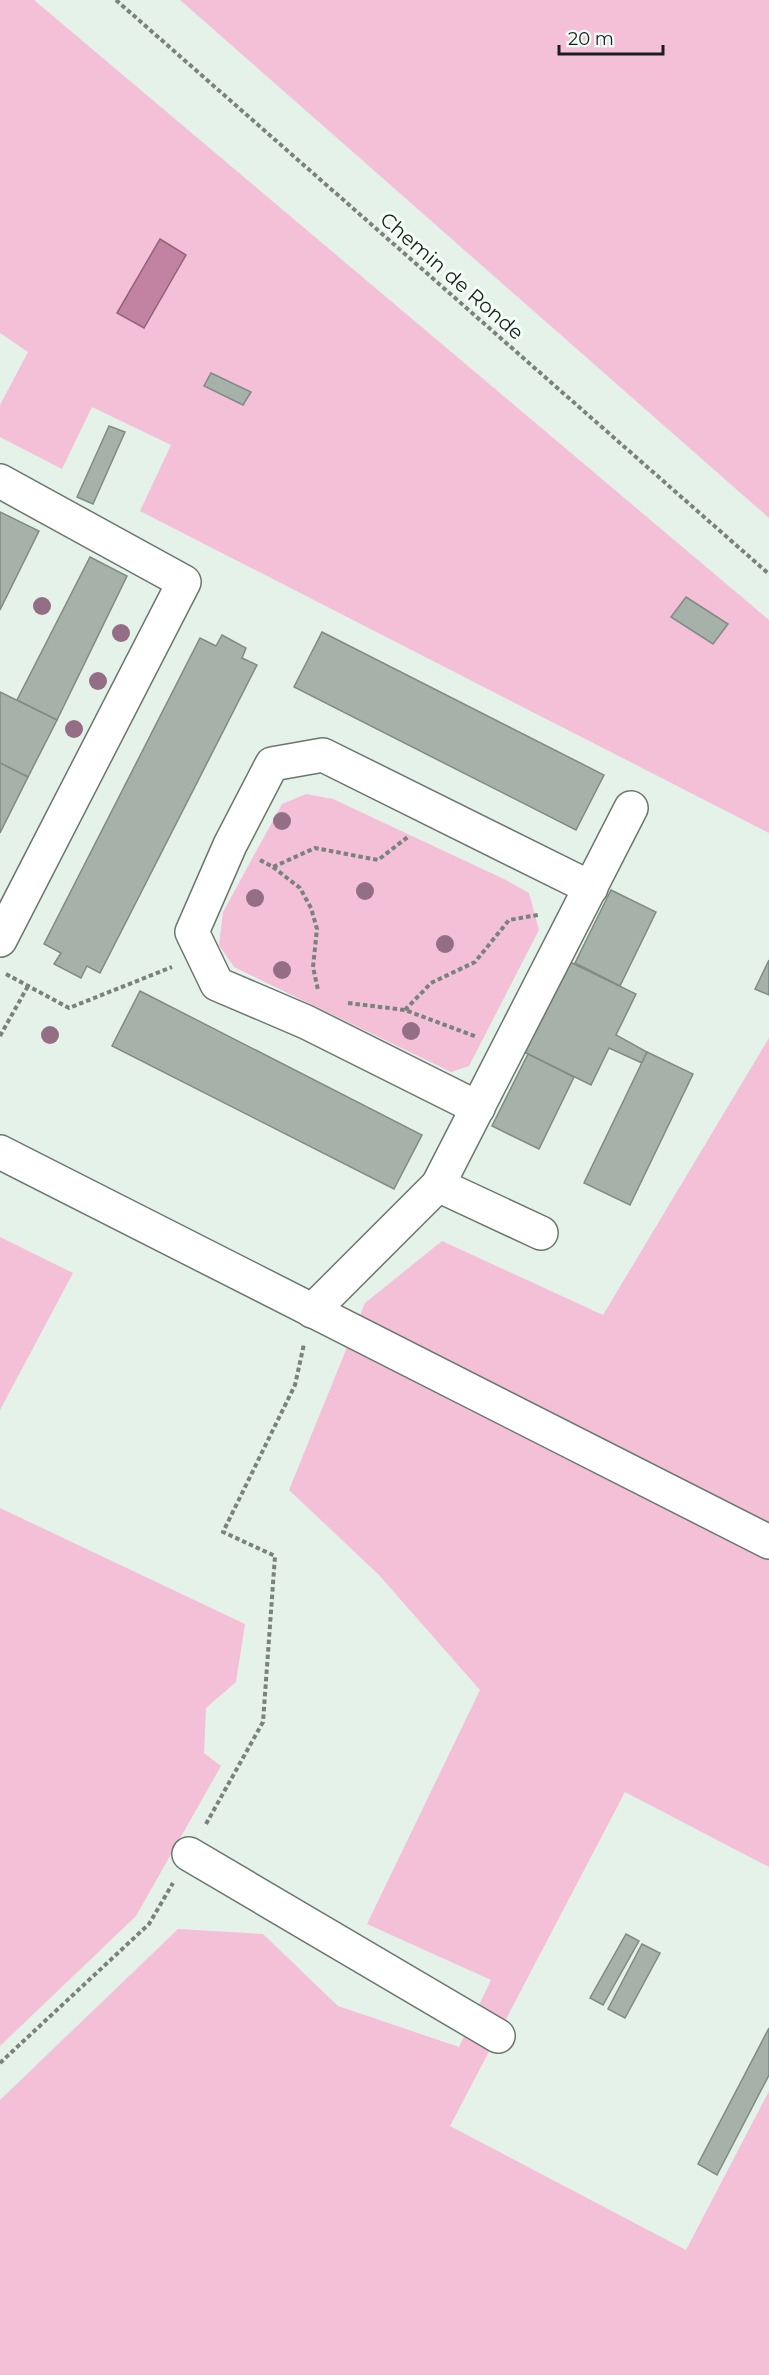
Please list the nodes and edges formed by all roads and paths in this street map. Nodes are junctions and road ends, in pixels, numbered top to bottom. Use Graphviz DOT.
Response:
graph roads {
  1 [pos="116,0"];
  2 [pos="0,481"];
  3 [pos="769,574"];
  4 [pos="425,805"];
  5 [pos="631,808"];
  6 [pos="230,845"];
  7 [pos="273,867"];
  8 [pos="591,888"];
  9 [pos="574,919"];
  10 [pos="0,940"];
  11 [pos="203,955"];
  12 [pos="0,971"];
  13 [pos="28,986"];
  14 [pos="313,1011"];
  15 [pos="405,1011"];
  16 [pos="0,1036"];
  17 [pos="508,1048"];
  18 [pos="478,1108"];
  19 [pos="0,1152"];
  20 [pos="438,1185"];
  21 [pos="541,1233"];
  22 [pos="312,1311"];
  23 [pos="769,1542"];
  24 [pos="189,1854"];
  25 [pos="498,2036"];
  26 [pos="0,2063"];
  1 -- 3 [label="path, Chemin de Ronde"];
  2 -- 10 [label="street"];
  4 -- 6 [label="street"];
  4 -- 7 [label="path"];
  4 -- 8 [label="street"];
  5 -- 8 [label="street"];
  6 -- 7 [label="path"];
  6 -- 11 [label="street"];
  7 -- 14 [label="path"];
  8 -- 9 [label="street"];
  9 -- 15 [label="path"];
  9 -- 17 [label="street"];
  11 -- 13 [label="path"];
  11 -- 14 [label="street"];
  12 -- 13 [label="path"];
  13 -- 16 [label="path"];
  14 -- 15 [label="path"];
  14 -- 18 [label="street"];
  15 -- 17 [label="path"];
  17 -- 18 [label="street"];
  18 -- 20 [label="street"];
  19 -- 22 [label="street"];
  20 -- 21 [label="street"];
  20 -- 22 [label="street"];
  22 -- 23 [label="street"];
  22 -- 24 [label="path"];
  24 -- 25 [label="street"];
  24 -- 26 [label="path"];
}
